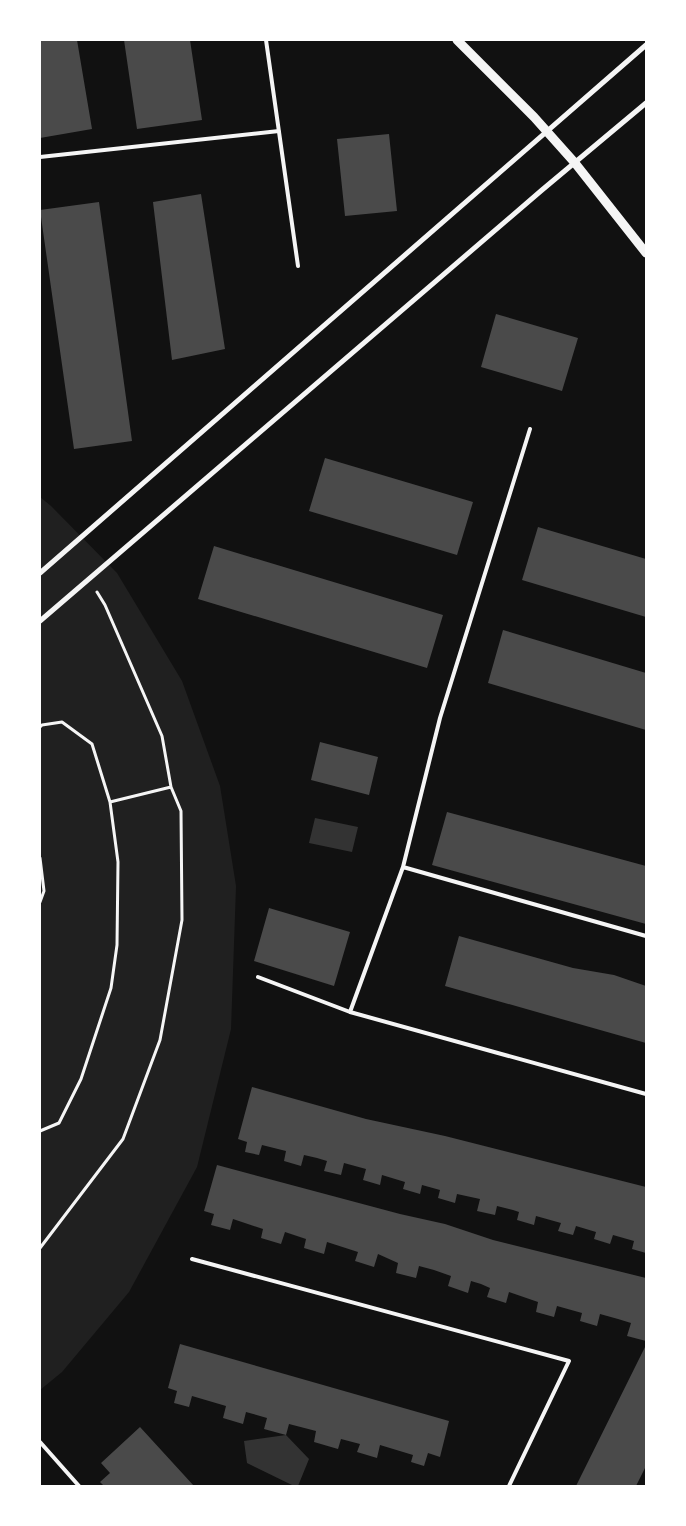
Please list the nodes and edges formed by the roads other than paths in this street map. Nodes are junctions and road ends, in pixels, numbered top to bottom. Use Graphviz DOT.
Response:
graph roads {
  1 [pos="266,40"];
  2 [pos="457,40"];
  3 [pos="646,45"];
  4 [pos="646,103"];
  5 [pos="279,131"];
  6 [pos="548,132"];
  7 [pos="40,158"];
  8 [pos="575,164"];
  9 [pos="646,253"];
  10 [pos="298,266"];
  11 [pos="530,429"];
  12 [pos="40,573"];
  13 [pos="40,621"];
  14 [pos="403,867"];
  15 [pos="646,936"];
  16 [pos="258,977"];
  17 [pos="350,1012"];
  18 [pos="646,1094"];
  19 [pos="192,1259"];
  20 [pos="40,1442"];
  21 [pos="79,1486"];
  22 [pos="509,1486"];
  1 -- 5 [label="lane"];
  2 -- 6 [label="street"];
  3 -- 6 [label="street"];
  4 -- 8 [label="street"];
  5 -- 7 [label="lane"];
  5 -- 10 [label="lane"];
  6 -- 8 [label="street"];
  6 -- 12 [label="street"];
  8 -- 9 [label="street"];
  8 -- 13 [label="street"];
  11 -- 14 [label="lane"];
  14 -- 15 [label="lane"];
  14 -- 17 [label="lane"];
  16 -- 17 [label="lane"];
  17 -- 18 [label="lane"];
  19 -- 22 [label="lane"];
  20 -- 21 [label="lane"];
}
